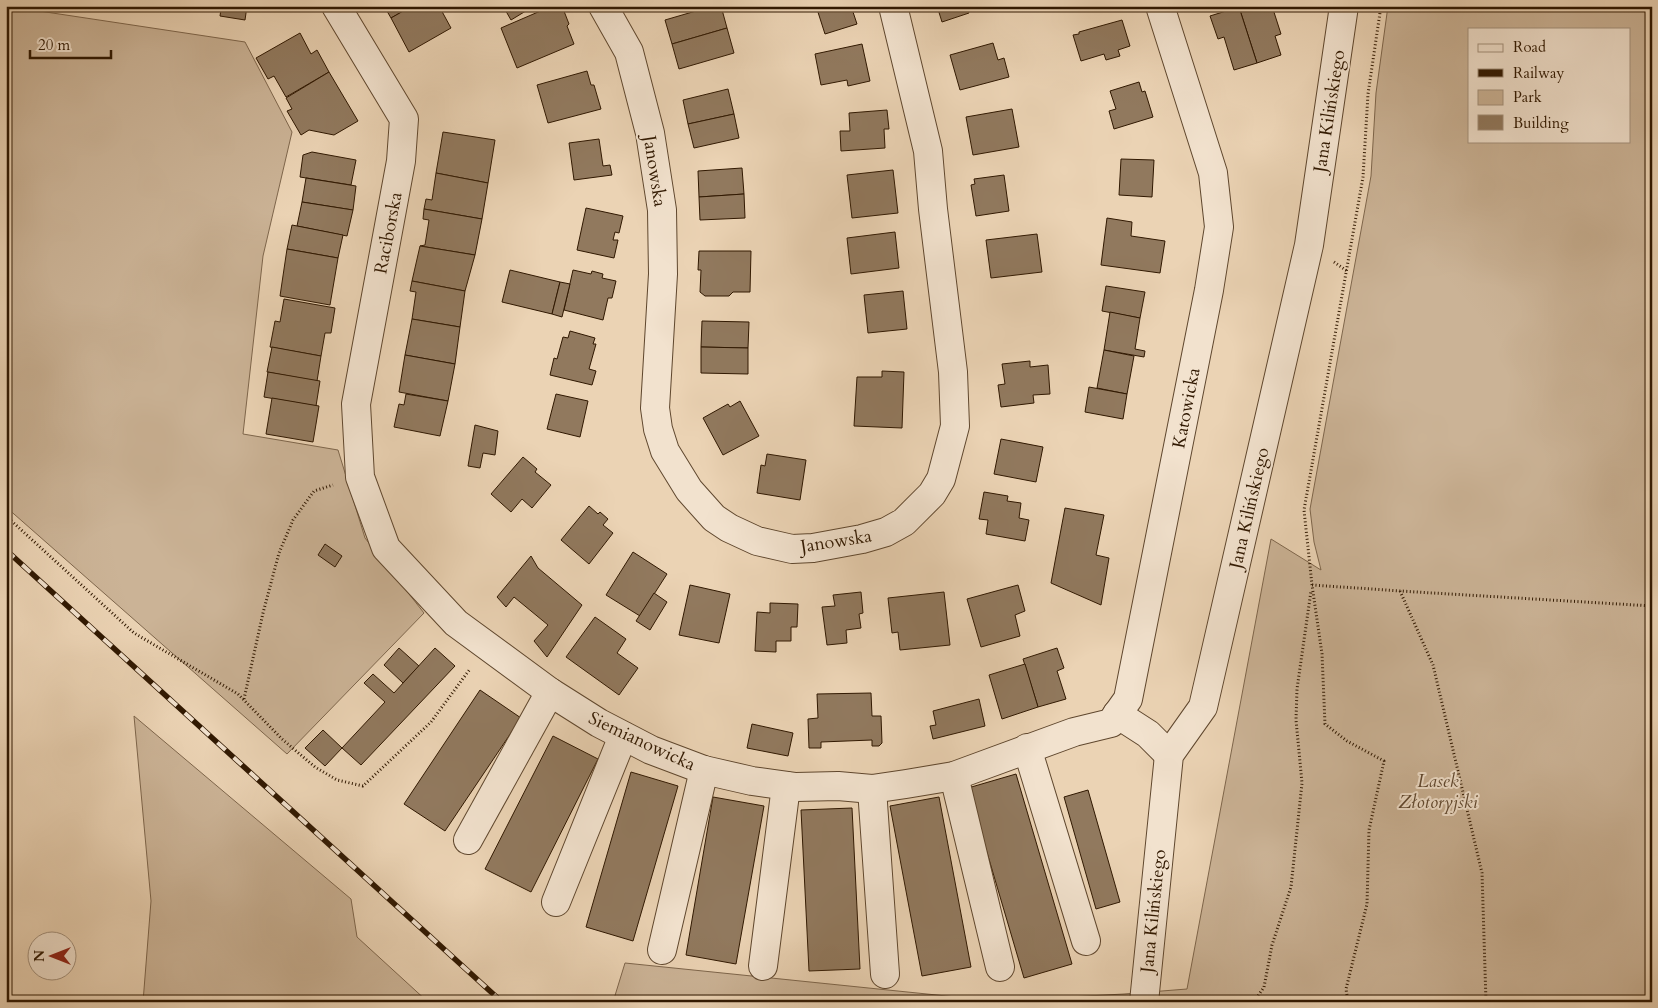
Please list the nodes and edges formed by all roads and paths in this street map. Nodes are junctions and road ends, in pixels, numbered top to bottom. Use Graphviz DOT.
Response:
graph roads {
  1 [pos="336,6"];
  2 [pos="603,6"];
  3 [pos="893,6"];
  4 [pos="1160,6"];
  5 [pos="1344,6"];
  6 [pos="1380,6"];
  7 [pos="360,477"];
  8 [pos="6,516"];
  9 [pos="1312,585"];
  10 [pos="1400,591"];
  11 [pos="1652,606"];
  12 [pos="487,646"];
  13 [pos="550,692"];
  14 [pos="244,699"];
  15 [pos="1117,714"];
  16 [pos="623,736"];
  17 [pos="1027,748"];
  18 [pos="1169,755"];
  19 [pos="704,770"];
  20 [pos="954,776"];
  21 [pos="786,786"];
  22 [pos="872,789"];
  23 [pos="468,840"];
  24 [pos="556,902"];
  25 [pos="1086,941"];
  26 [pos="662,950"];
  27 [pos="763,966"];
  28 [pos="1000,967"];
  29 [pos="885,974"];
  30 [pos="1144,1002"];
  31 [pos="1256,1002"];
  32 [pos="1348,1002"];
  33 [pos="1486,1002"];
  1 -- 7 [label="street, Raciborska"];
  2 -- 3 [label="street, Janowska"];
  4 -- 15 [label="street, Katowicka"];
  5 -- 18 [label="street, Jana Kilińskiego"];
  6 -- 9 [label="path"];
  7 -- 12 [label="street, Siemianowicka"];
  7 -- 14 [label="path"];
  8 -- 14 [label="path"];
  9 -- 10 [label="path"];
  9 -- 31 [label="path"];
  9 -- 32 [label="path"];
  10 -- 11 [label="path"];
  10 -- 33 [label="path"];
  12 -- 13 [label="street, Siemianowicka"];
  12 -- 14 [label="path"];
  13 -- 16 [label="street, Siemianowicka"];
  13 -- 23 [label="street"];
  15 -- 17 [label="street, Katowicka"];
  15 -- 18 [label="street"];
  16 -- 19 [label="street, Siemianowicka"];
  16 -- 24 [label="street"];
  17 -- 20 [label="street, Siemianowicka"];
  17 -- 25 [label="street"];
  18 -- 30 [label="street, Jana Kilińskiego"];
  19 -- 21 [label="street, Siemianowicka"];
  19 -- 26 [label="street"];
  20 -- 22 [label="street, Siemianowicka"];
  20 -- 28 [label="street"];
  21 -- 22 [label="street, Siemianowicka"];
  21 -- 27 [label="street"];
  22 -- 29 [label="street"];
}
